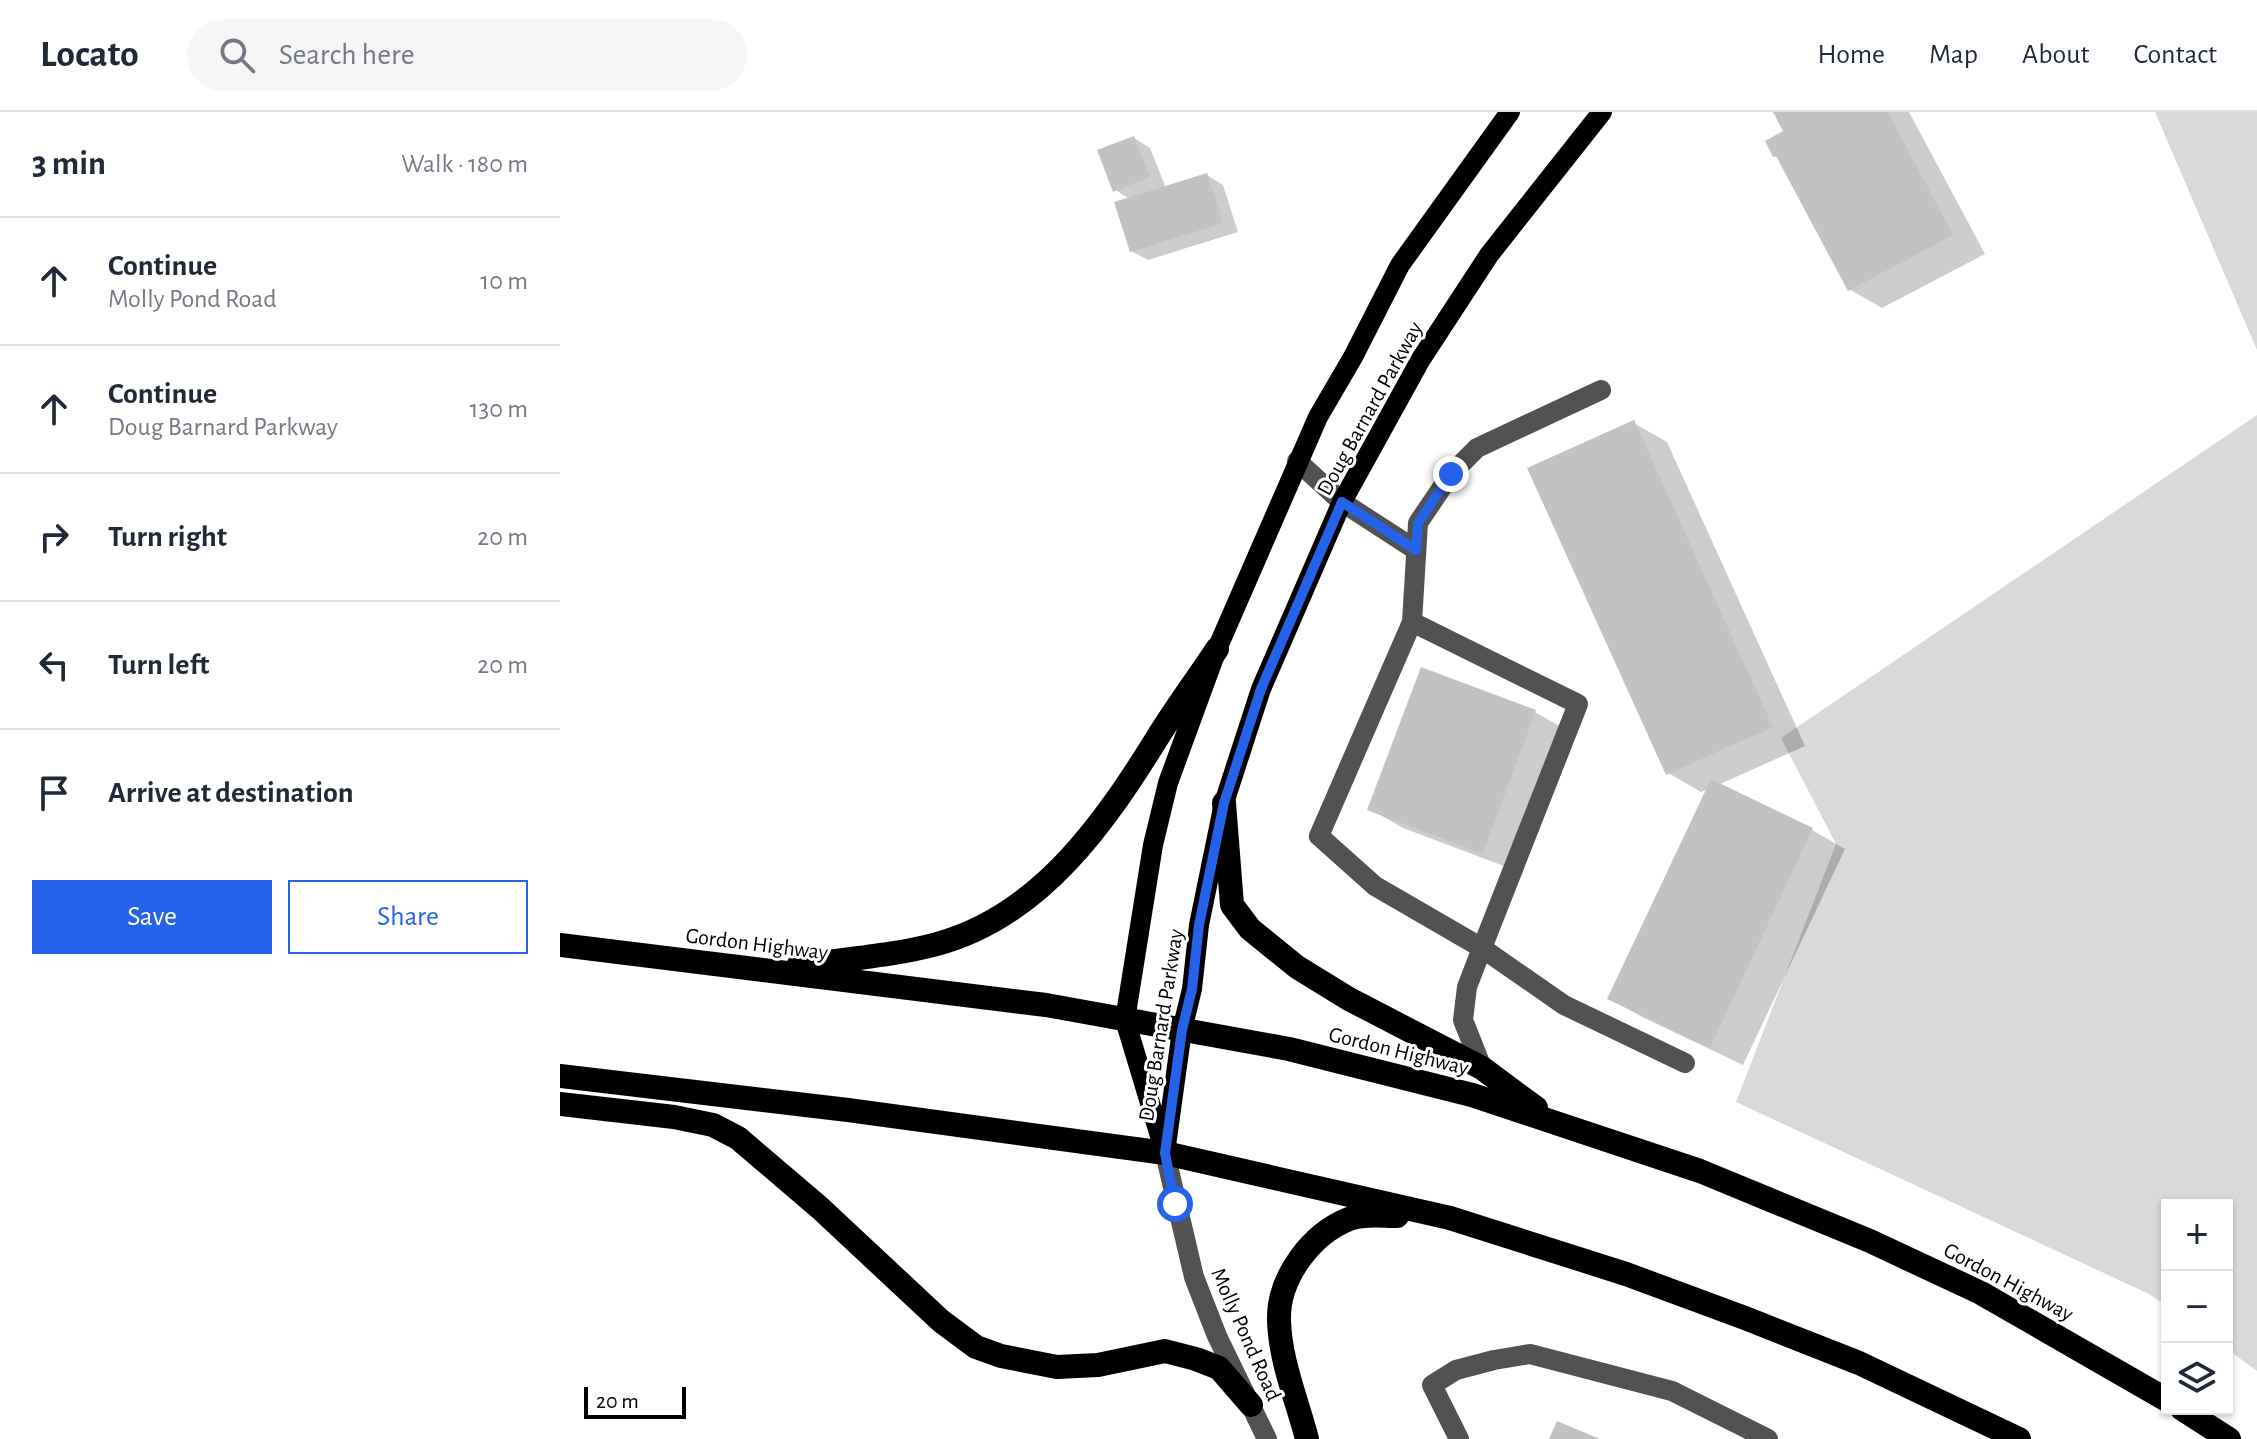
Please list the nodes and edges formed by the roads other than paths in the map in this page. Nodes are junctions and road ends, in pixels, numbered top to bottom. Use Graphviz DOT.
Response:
graph roads {
  1 [pos="1510,112"];
  2 [pos="1602,112"];
  3 [pos="1601,390"];
  4 [pos="1297,461"];
  5 [pos="1342,502"];
  6 [pos="1416,550"];
  7 [pos="1412,622"];
  8 [pos="1217,649"];
  9 [pos="1224,803"];
  10 [pos="560,945"];
  11 [pos="1482,948"];
  12 [pos="766,970"];
  13 [pos="1125,1020"];
  14 [pos="1182,1030"];
  15 [pos="1685,1063"];
  16 [pos="1482,1068"];
  17 [pos="560,1076"];
  18 [pos="560,1104"];
  19 [pos="1554,1121"];
  20 [pos="1165,1153"];
  21 [pos="1450,1218"];
  22 [pos="2161,1397"];
  23 [pos="1251,1405"];
  24 [pos="2191,1415"];
  25 [pos="1267,1439"];
  26 [pos="1307,1439"];
  27 [pos="1459,1439"];
  28 [pos="1768,1439"];
  29 [pos="2019,1439"];
  30 [pos="2229,1439"];
  1 -- 4 [label="main road, Doug Barnard Parkway"];
  2 -- 5 [label="main road, Doug Barnard Parkway"];
  3 -- 6 [label="street"];
  4 -- 5 [label="street"];
  4 -- 8 [label="main road, Doug Barnard Parkway"];
  5 -- 6 [label="street"];
  5 -- 9 [label="main road, Doug Barnard Parkway"];
  6 -- 7 [label="street"];
  7 -- 11 [label="street"];
  7 -- 11 [label="street"];
  8 -- 12 [label="highway"];
  8 -- 13 [label="main road, Doug Barnard Parkway"];
  9 -- 14 [label="main road, Doug Barnard Parkway"];
  9 -- 16 [label="highway"];
  10 -- 12 [label="highway, Gordon Highway"];
  11 -- 15 [label="street"];
  11 -- 16 [label="street"];
  12 -- 13 [label="highway, Gordon Highway"];
  13 -- 14 [label="highway, Gordon Highway"];
  13 -- 20 [label="main road, Doug Barnard Parkway"];
  14 -- 19 [label="highway, Gordon Highway"];
  14 -- 20 [label="main road, Doug Barnard Parkway"];
  16 -- 19 [label="highway"];
  17 -- 20 [label="highway"];
  18 -- 23 [label="highway"];
  19 -- 22 [label="highway, Gordon Highway"];
  20 -- 21 [label="highway"];
  20 -- 23 [label="street, Molly Pond Road"];
  21 -- 26 [label="highway"];
  21 -- 29 [label="highway"];
  23 -- 25 [label="street, Molly Pond Road"];
  24 -- 30 [label="highway"];
  27 -- 28 [label="street"];
}
